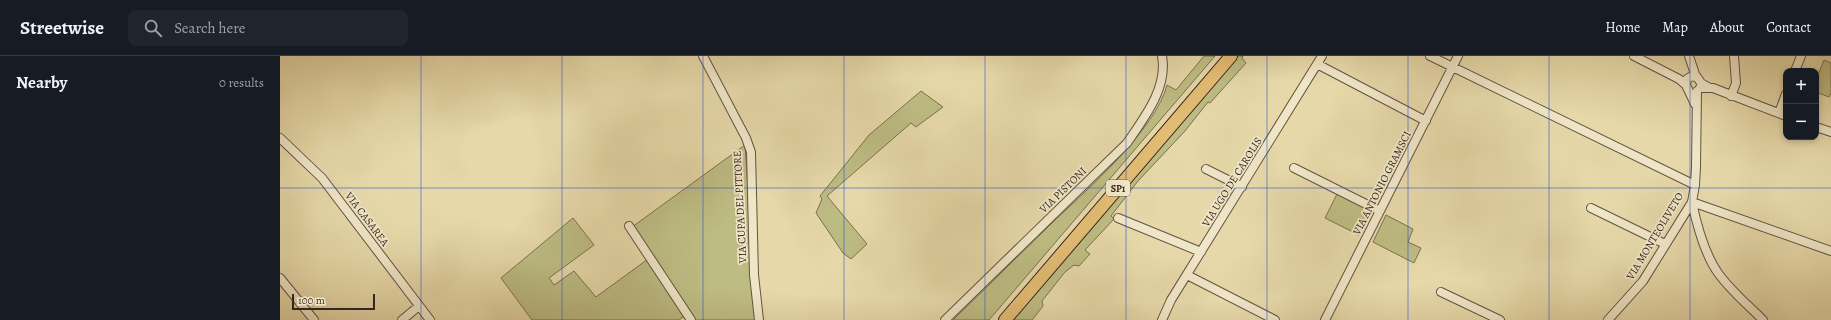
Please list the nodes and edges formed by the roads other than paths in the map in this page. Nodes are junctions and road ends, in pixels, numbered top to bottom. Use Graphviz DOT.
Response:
graph roads {
  1 [pos="703,56"];
  2 [pos="1162,56"];
  3 [pos="1221,56"];
  4 [pos="1231,56"];
  5 [pos="1322,56"];
  6 [pos="1430,56"];
  7 [pos="1458,56"];
  8 [pos="1634,56"];
  9 [pos="1689,56"];
  10 [pos="1734,56"];
  11 [pos="1801,56"];
  12 [pos="1317,64"];
  13 [pos="1453,67"];
  14 [pos="1796,68"];
  15 [pos="1695,84"];
  16 [pos="1731,96"];
  17 [pos="1784,104"];
  18 [pos="1782,115"];
  19 [pos="1426,121"];
  20 [pos="1819,128"];
  21 [pos="1831,132"];
  22 [pos="280,138"];
  23 [pos="1294,168"];
  24 [pos="1206,169"];
  25 [pos="1695,185"];
  26 [pos="1242,187"];
  27 [pos="1692,202"];
  28 [pos="1591,208"];
  29 [pos="1380,211"];
  30 [pos="1118,218"];
  31 [pos="629,226"];
  32 [pos="1666,244"];
  33 [pos="1831,251"];
  34 [pos="1201,252"];
  35 [pos="1187,275"];
  36 [pos="280,278"];
  37 [pos="1442,292"];
  38 [pos="419,306"];
  39 [pos="314,320"];
  40 [pos="402,320"];
  41 [pos="430,320"];
  42 [pos="691,320"];
  43 [pos="759,320"];
  44 [pos="945,320"];
  45 [pos="996,320"];
  46 [pos="1005,320"];
  47 [pos="1162,320"];
  48 [pos="1275,320"];
  49 [pos="1325,320"];
  50 [pos="1500,320"];
  51 [pos="1608,320"];
  52 [pos="1763,320"];
  1 -- 43 [label="street, VIA CUPA DEL PITTORE"];
  2 -- 44 [label="street, VIA PISTONI"];
  3 -- 45 [label="highway, SP1"];
  4 -- 46 [label="highway, SP1"];
  5 -- 12 [label="street, VIA UGO DE CAROLIS"];
  6 -- 13 [label="street"];
  7 -- 13 [label="street, VIA ANTONIO GRAMSCI"];
  8 -- 15 [label="street"];
  9 -- 15 [label="street, VIA MONTEOLIVETO"];
  10 -- 16 [label="street"];
  11 -- 14 [label="street"];
  12 -- 19 [label="street"];
  12 -- 26 [label="street, VIA UGO DE CAROLIS"];
  13 -- 19 [label="street, VIA ANTONIO GRAMSCI"];
  13 -- 25 [label="street"];
  15 -- 16 [label="street"];
  15 -- 25 [label="street, VIA MONTEOLIVETO"];
  16 -- 18 [label="street"];
  17 -- 18 [label="street"];
  19 -- 29 [label="street, VIA ANTONIO GRAMSCI"];
  20 -- 21 [label="street"];
  22 -- 38 [label="street, VIA CASAREA"];
  23 -- 29 [label="street"];
  24 -- 26 [label="street"];
  25 -- 27 [label="street, VIA MONTEOLIVETO"];
  26 -- 34 [label="street, VIA UGO DE CAROLIS"];
  27 -- 32 [label="street, VIA MONTEOLIVETO"];
  27 -- 33 [label="street"];
  27 -- 52 [label="street"];
  28 -- 32 [label="street"];
  29 -- 49 [label="street, VIA ANTONIO GRAMSCI"];
  30 -- 34 [label="street"];
  31 -- 42 [label="street"];
  32 -- 51 [label="street, VIA MONTEOLIVETO"];
  34 -- 35 [label="street, VIA UGO DE CAROLIS"];
  35 -- 47 [label="street, VIA UGO DE CAROLIS"];
  35 -- 48 [label="street"];
  36 -- 39 [label="street"];
  37 -- 50 [label="street"];
  38 -- 40 [label="street"];
  38 -- 41 [label="street, VIA CASAREA"];
}
